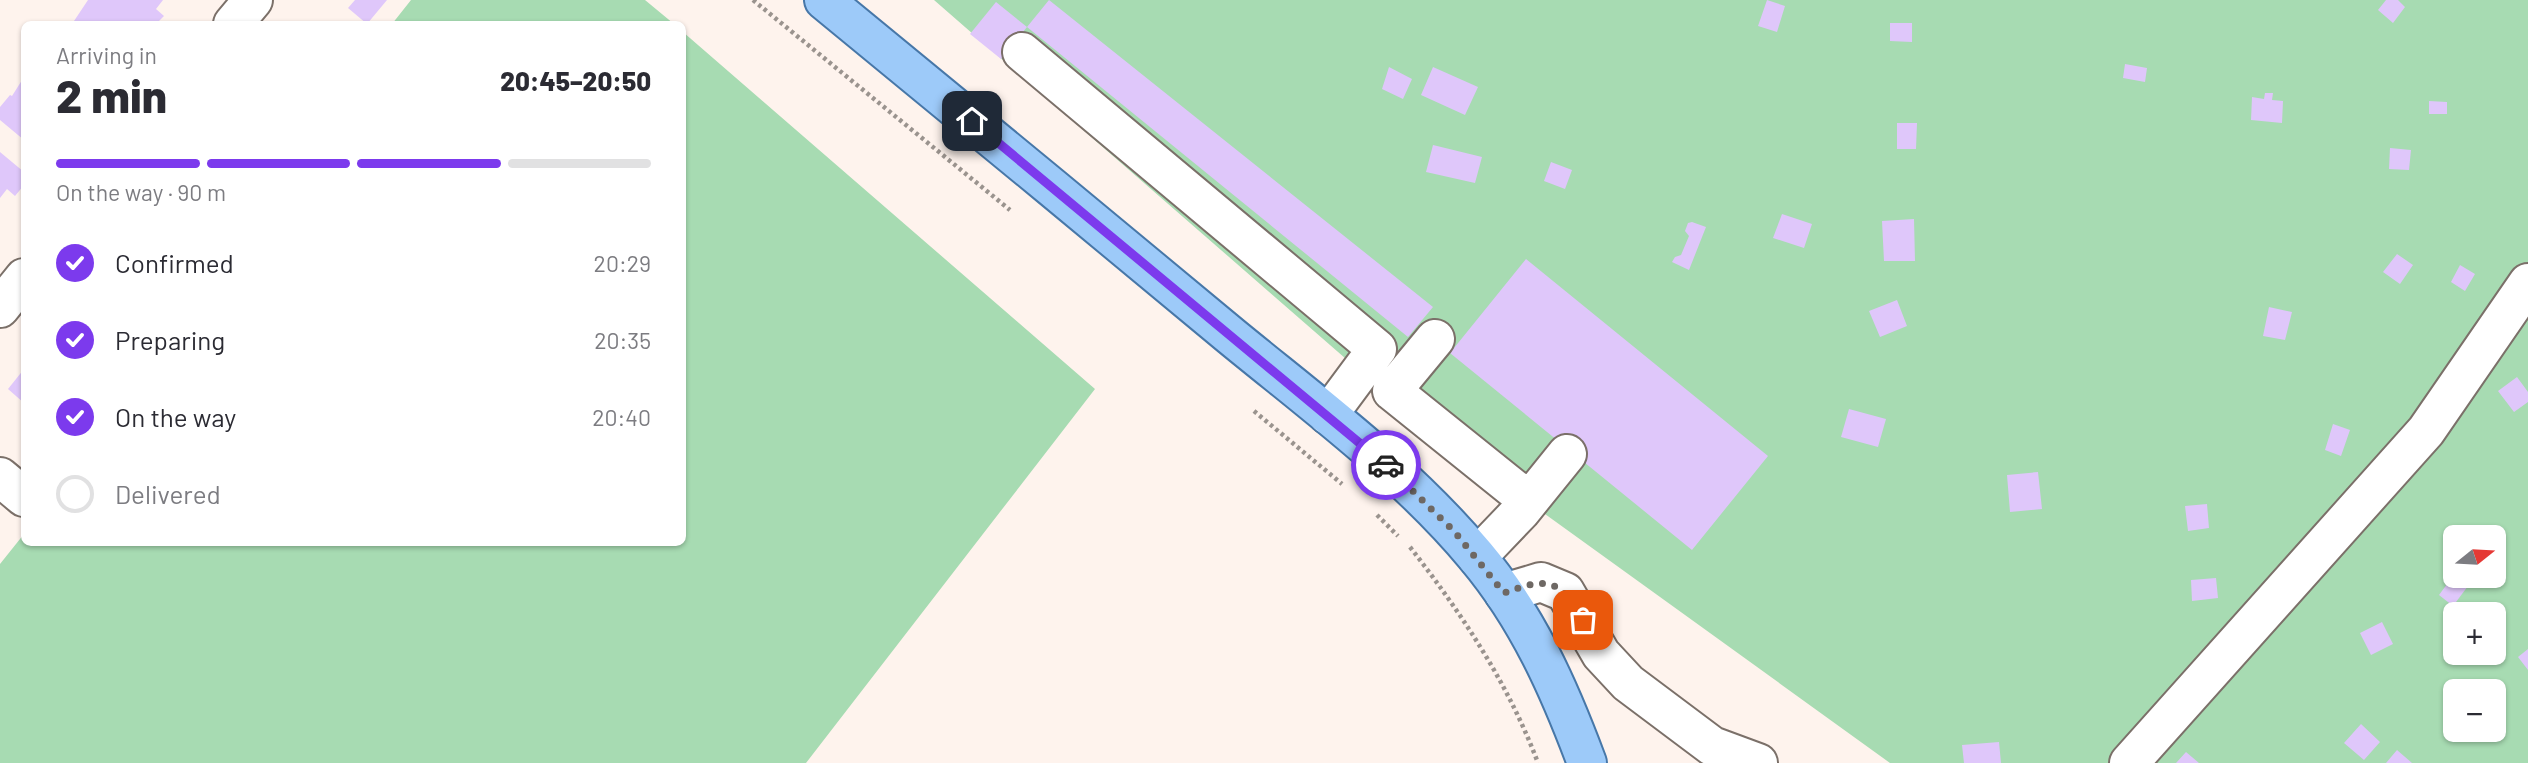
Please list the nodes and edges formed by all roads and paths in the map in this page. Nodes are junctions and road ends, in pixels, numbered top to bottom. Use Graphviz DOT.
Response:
graph roads {
  1 [pos="753,0"];
  2 [pos="824,0"];
  3 [pos="1022,52"];
  4 [pos="1020,218"];
  5 [pos="21,282"];
  6 [pos="2528,283"];
  7 [pos="0,308"];
  8 [pos="1435,339"];
  9 [pos="1252,409"];
  10 [pos="1328,415"];
  11 [pos="1567,453"];
  12 [pos="0,477"];
  13 [pos="1346,487"];
  14 [pos="21,494"];
  15 [pos="1529,500"];
  16 [pos="1374,513"];
  17 [pos="1477,557"];
  18 [pos="1504,593"];
  19 [pos="1601,653"];
  20 [pos="1547,665"];
  21 [pos="1538,763"];
  22 [pos="1587,763"];
  23 [pos="1758,763"];
  24 [pos="2129,763"];
  1 -- 4 [label="path"];
  2 -- 10 [label="main road"];
  3 -- 10 [label="street"];
  5 -- 7 [label="street"];
  6 -- 24 [label="street"];
  8 -- 15 [label="street"];
  9 -- 13 [label="path"];
  10 -- 17 [label="main road"];
  11 -- 15 [label="street"];
  12 -- 14 [label="street"];
  15 -- 17 [label="street"];
  16 -- 21 [label="path"];
  17 -- 18 [label="main road"];
  18 -- 19 [label="street"];
  18 -- 20 [label="main road"];
  19 -- 20 [label="street"];
  19 -- 23 [label="street"];
  20 -- 22 [label="main road"];
}
